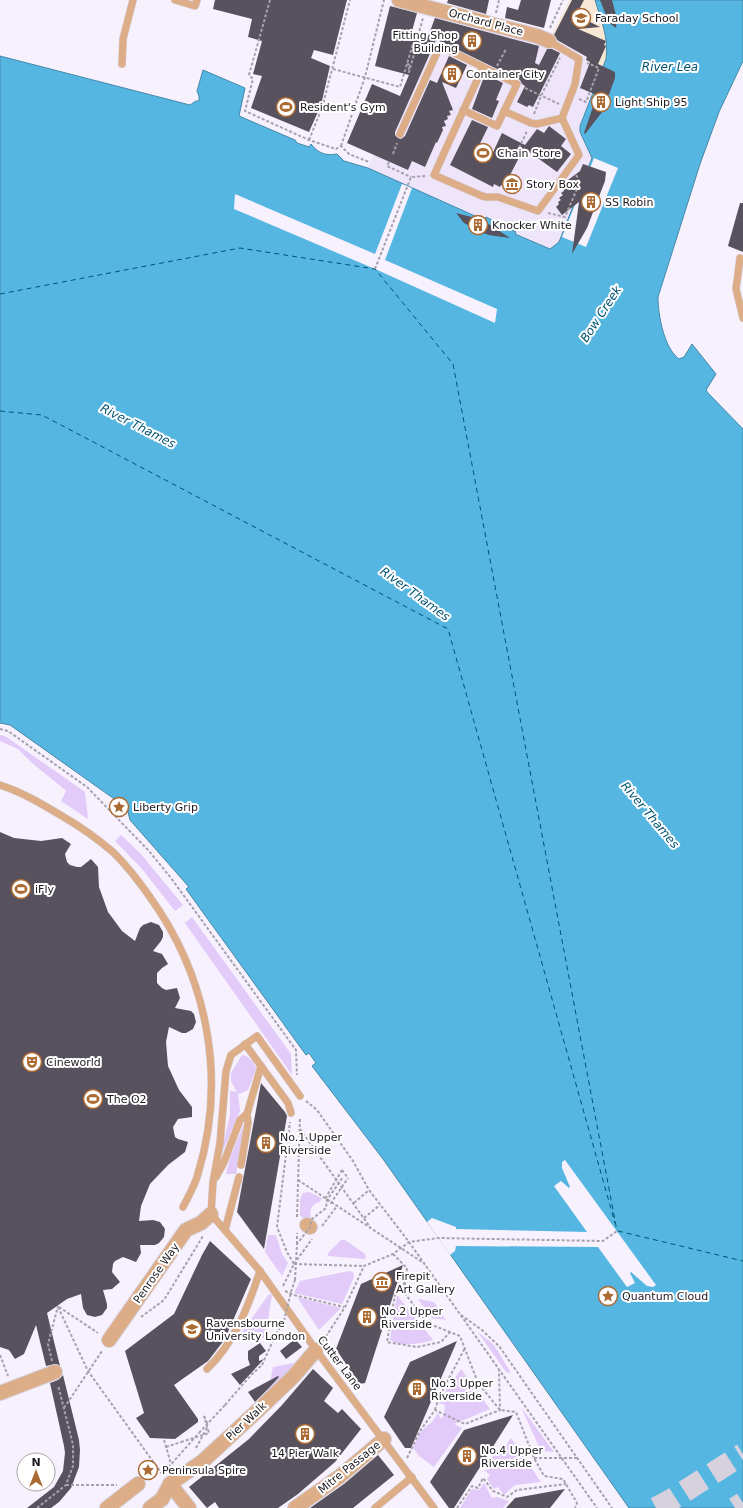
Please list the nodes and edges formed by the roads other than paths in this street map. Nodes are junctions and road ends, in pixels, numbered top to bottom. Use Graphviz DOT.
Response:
graph roads {
  1 [pos="133,0"];
  2 [pos="175,0"];
  3 [pos="197,0"];
  4 [pos="399,0"];
  5 [pos="548,36"];
  6 [pos="122,64"];
  7 [pos="483,67"];
  8 [pos="463,110"];
  9 [pos="504,111"];
  10 [pos="562,118"];
  11 [pos="400,136"];
  12 [pos="740,258"];
  13 [pos="743,318"];
  14 [pos="0,785"];
  15 [pos="245,1044"];
  16 [pos="262,1066"];
  17 [pos="300,1096"];
  18 [pos="291,1113"];
  19 [pos="247,1114"];
  20 [pos="241,1165"];
  21 [pos="239,1177"];
  22 [pos="212,1182"];
  23 [pos="184,1207"];
  24 [pos="213,1216"];
  25 [pos="225,1230"];
  26 [pos="260,1271"];
  27 [pos="109,1340"];
  28 [pos="316,1350"];
  29 [pos="207,1369"];
  30 [pos="55,1372"];
  31 [pos="0,1394"];
  32 [pos="384,1439"];
  33 [pos="412,1477"];
  34 [pos="167,1479"];
  35 [pos="138,1484"];
  36 [pos="107,1508"];
  37 [pos="150,1508"];
  38 [pos="189,1508"];
  39 [pos="295,1508"];
  40 [pos="375,1508"];
  41 [pos="434,1508"];
  1 -- 6 [label="lane"];
  2 -- 3 [label="lane"];
  4 -- 5 [label="street, Orchard Place"];
  5 -- 10 [label="lane"];
  7 -- 8 [label="lane"];
  7 -- 9 [label="lane"];
  7 -- 11 [label="lane"];
  8 -- 9 [label="lane"];
  8 -- 10 [label="lane"];
  9 -- 10 [label="lane"];
  12 -- 13 [label="lane"];
  14 -- 23 [label="lane"];
  15 -- 16 [label="lane"];
  15 -- 17 [label="lane"];
  15 -- 22 [label="lane"];
  16 -- 18 [label="lane"];
  16 -- 19 [label="lane"];
  19 -- 20 [label="lane"];
  19 -- 22 [label="lane"];
  21 -- 25 [label="lane"];
  22 -- 24 [label="lane"];
  24 -- 25 [label="lane, Cutter Lane"];
  24 -- 27 [label="street, Penrose Way"];
  25 -- 26 [label="lane, Cutter Lane"];
  26 -- 28 [label="lane, Cutter Lane"];
  26 -- 29 [label="lane"];
  28 -- 32 [label="lane, Cutter Lane"];
  28 -- 34 [label="street, Pier Walk"];
  30 -- 31 [label="street"];
  32 -- 33 [label="lane, Cutter Lane"];
  32 -- 39 [label="street, Mitre Passage"];
  33 -- 40 [label="lane"];
  33 -- 41 [label="lane, Cutter Lane"];
  34 -- 37 [label="street"];
  34 -- 38 [label="street"];
  35 -- 36 [label="street"];
}
